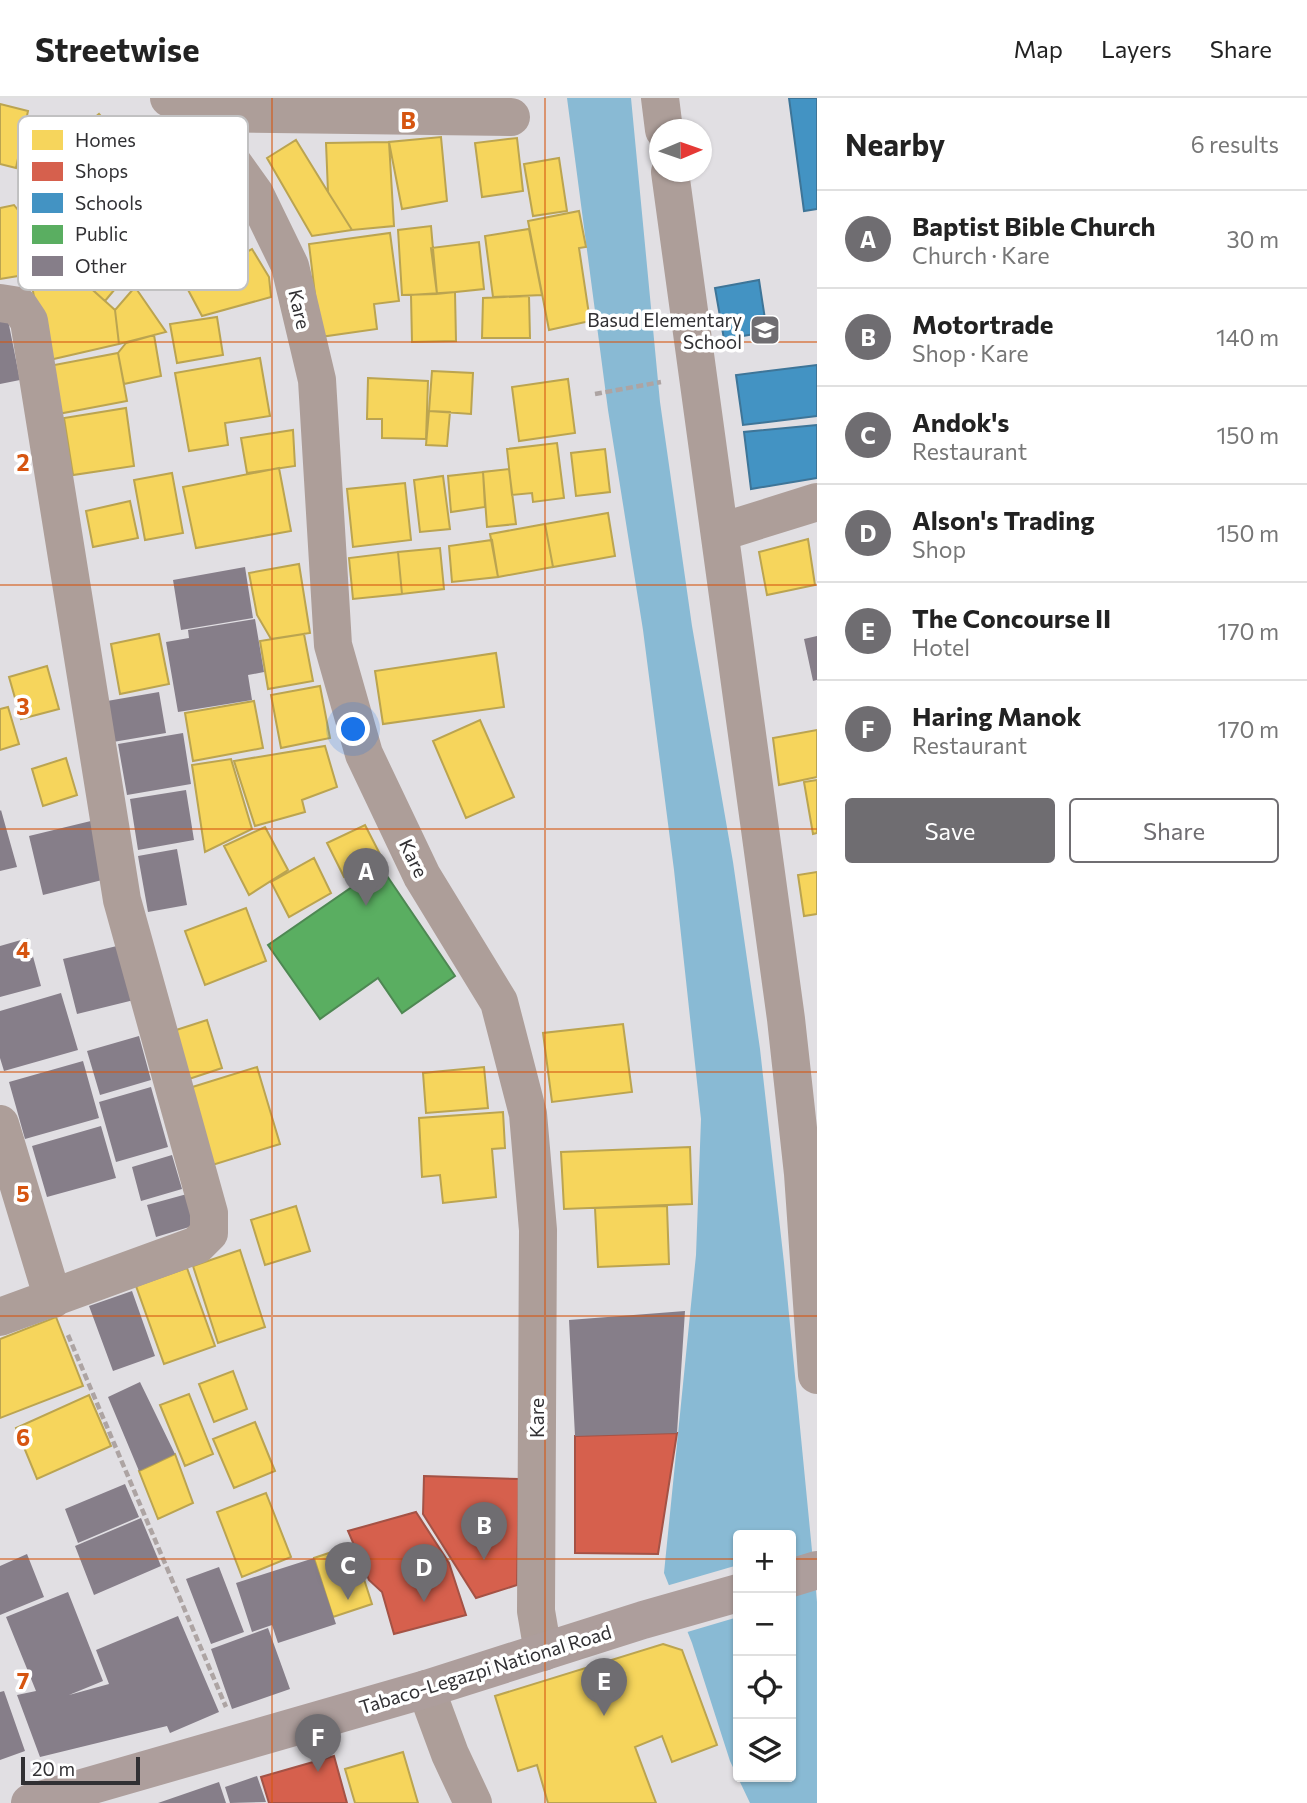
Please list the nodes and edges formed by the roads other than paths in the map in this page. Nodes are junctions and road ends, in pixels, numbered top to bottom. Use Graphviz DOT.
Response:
graph roads {
  1 [pos="660,98"];
  2 [pos="183,105"];
  3 [pos="512,117"];
  4 [pos="663,119"];
  5 [pos="671,182"];
  6 [pos="248,185"];
  7 [pos="0,303"];
  8 [pos="817,502"];
  9 [pos="721,532"];
  10 [pos="0,1124"];
  11 [pos="53,1299"];
  12 [pos="0,1317"];
  13 [pos="817,1376"];
  14 [pos="817,1570"];
  15 [pos="796,1576"];
  16 [pos="733,1594"];
  17 [pos="542,1652"];
  18 [pos="426,1689"];
  19 [pos="30,1803"];
  20 [pos="473,1803"];
  1 -- 4 [label="street"];
  2 -- 3 [label="street"];
  5 -- 9 [label="street"];
  6 -- 17 [label="street, Kare"];
  7 -- 11 [label="street"];
  8 -- 9 [label="street"];
  9 -- 13 [label="street"];
  10 -- 11 [label="street"];
  11 -- 12 [label="street"];
  14 -- 15 [label="main road"];
  16 -- 17 [label="main road, Tabaco-Legazpi National Road"];
  17 -- 18 [label="main road, Tabaco-Legazpi National Road"];
  18 -- 19 [label="main road, Tabaco-Legazpi National Road"];
  18 -- 20 [label="street"];
}
